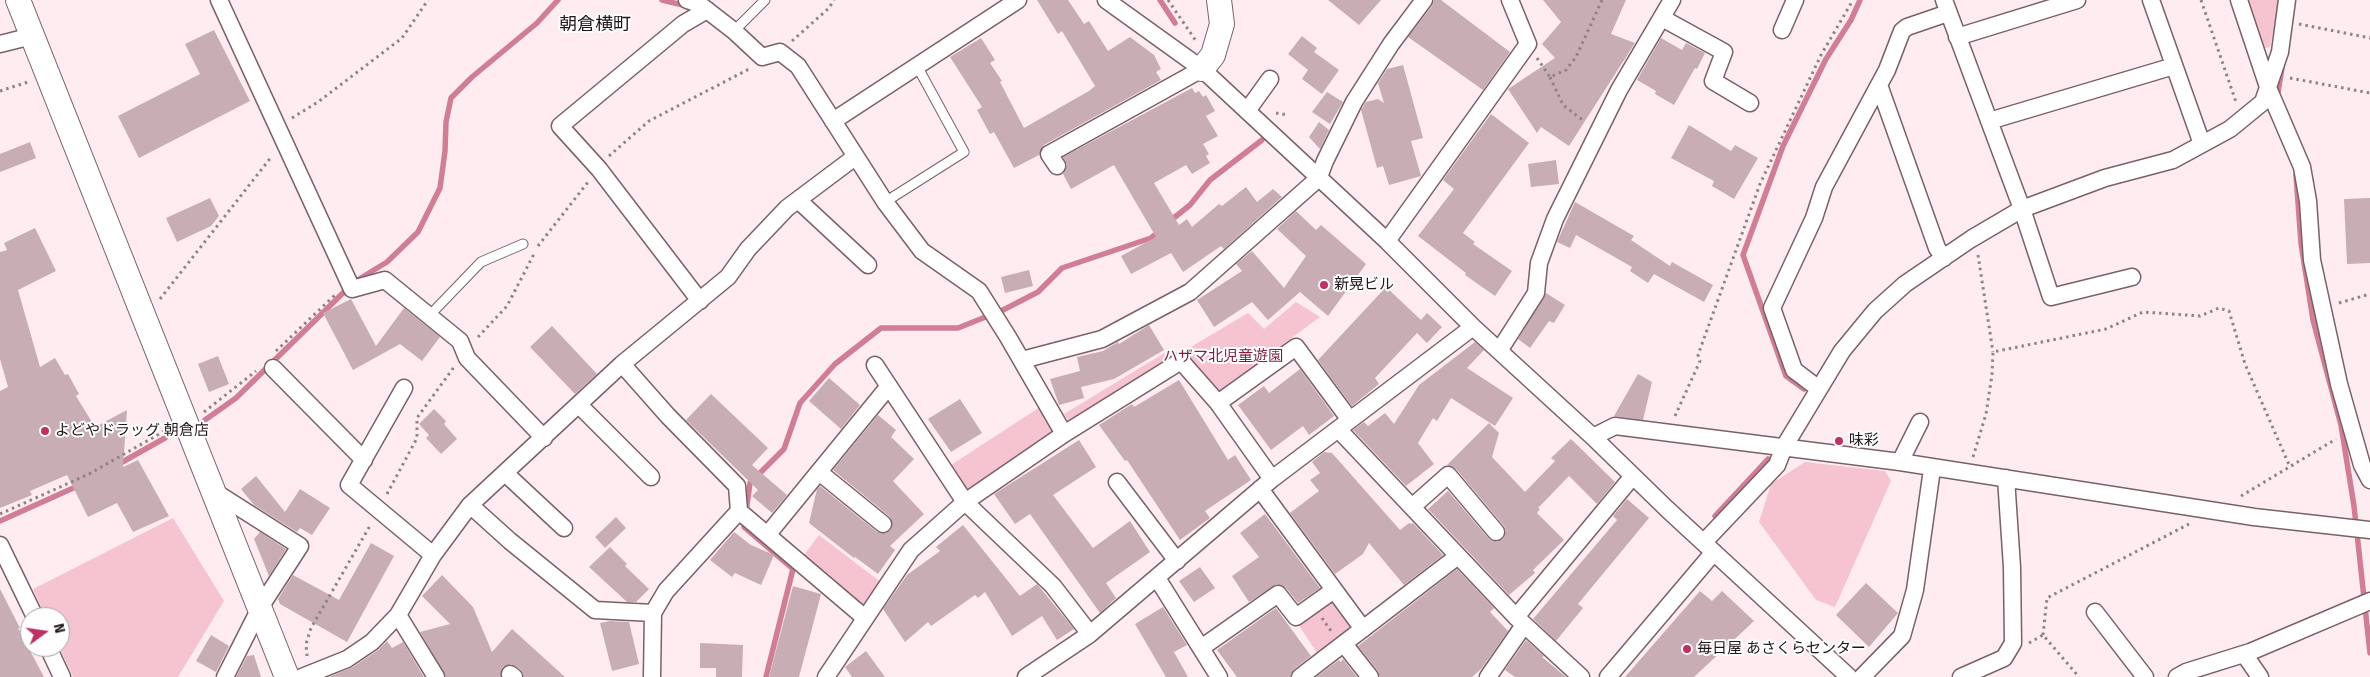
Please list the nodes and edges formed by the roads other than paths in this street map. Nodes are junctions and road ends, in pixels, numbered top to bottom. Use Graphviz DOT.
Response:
graph roads {
  1 [pos="18,0"];
  2 [pos="219,0"];
  3 [pos="687,0"];
  4 [pos="765,0"];
  5 [pos="1018,0"];
  6 [pos="1106,0"];
  7 [pos="1219,0"];
  8 [pos="1424,0"];
  9 [pos="1510,0"];
  10 [pos="1672,0"];
  11 [pos="1795,0"];
  12 [pos="2077,0"];
  13 [pos="2151,0"];
  14 [pos="2239,0"];
  15 [pos="2287,0"];
  16 [pos="1946,7"];
  17 [pos="707,10"];
  18 [pos="1662,18"];
  19 [pos="1782,30"];
  20 [pos="734,31"];
  21 [pos="32,36"];
  22 [pos="1956,37"];
  23 [pos="0,44"];
  24 [pos="1207,62"];
  25 [pos="917,66"];
  26 [pos="2174,66"];
  27 [pos="1270,79"];
  28 [pos="2271,82"];
  29 [pos="1879,85"];
  30 [pos="1750,103"];
  31 [pos="1246,111"];
  32 [pos="833,121"];
  33 [pos="1989,121"];
  34 [pos="2202,144"];
  35 [pos="1050,154"];
  36 [pos="856,157"];
  37 [pos="1319,177"];
  38 [pos="798,200"];
  39 [pos="885,202"];
  40 [pos="2022,209"];
  41 [pos="1387,241"];
  42 [pos="522,244"];
  43 [pos="1944,258"];
  44 [pos="868,265"];
  45 [pos="2132,277"];
  46 [pos="700,301"];
  47 [pos="429,316"];
  48 [pos="1473,327"];
  49 [pos="1499,351"];
  50 [pos="1022,360"];
  51 [pos="622,364"];
  52 [pos="875,365"];
  53 [pos="273,368"];
  54 [pos="889,386"];
  55 [pos="404,388"];
  56 [pos="1819,389"];
  57 [pos="1218,403"];
  58 [pos="579,405"];
  59 [pos="1920,422"];
  60 [pos="1344,424"];
  61 [pos="1064,434"];
  62 [pos="1593,437"];
  63 [pos="544,438"];
  64 [pos="1784,447"];
  65 [pos="364,460"];
  66 [pos="1900,462"];
  67 [pos="1932,469"];
  68 [pos="819,472"];
  69 [pos="505,473"];
  70 [pos="1633,476"];
  71 [pos="651,477"];
  72 [pos="2006,478"];
  73 [pos="2370,480"];
  74 [pos="1117,482"];
  75 [pos="1266,484"];
  76 [pos="215,492"];
  77 [pos="965,502"];
  78 [pos="470,505"];
  79 [pos="1412,507"];
  80 [pos="739,511"];
  81 [pos="883,524"];
  82 [pos="564,528"];
  83 [pos="2370,530"];
  84 [pos="1496,532"];
  85 [pos="768,534"];
  86 [pos="0,544"];
  87 [pos="1709,547"];
  88 [pos="433,555"];
  89 [pos="1458,556"];
  90 [pos="1177,561"];
  91 [pos="1157,578"];
  92 [pos="1334,590"];
  93 [pos="2365,603"];
  94 [pos="261,606"];
  95 [pos="30,607"];
  96 [pos="2095,612"];
  97 [pos="653,613"];
  98 [pos="398,615"];
  99 [pos="865,618"];
  100 [pos="1520,621"];
  101 [pos="1363,630"];
  102 [pos="1090,634"];
  103 [pos="1343,645"];
  104 [pos="1201,648"];
  105 [pos="2244,654"];
  106 [pos="53,657"];
  107 [pos="1050,671"];
  108 [pos="299,676"];
  109 [pos="62,677"];
  110 [pos="225,677"];
  111 [pos="436,677"];
  112 [pos="652,677"];
  113 [pos="826,677"];
  114 [pos="1026,677"];
  115 [pos="1219,677"];
  116 [pos="1300,677"];
  117 [pos="1370,677"];
  118 [pos="1488,677"];
  119 [pos="1581,677"];
  120 [pos="1608,677"];
  121 [pos="1851,677"];
  122 [pos="1961,677"];
  123 [pos="2145,677"];
  124 [pos="2177,677"];
  125 [pos="2260,677"];
  1 -- 21 [label="street"];
  2 -- 47 [label="street"];
  3 -- 17 [label="street"];
  4 -- 20 [label="lane"];
  5 -- 25 [label="street"];
  6 -- 24 [label="street"];
  7 -- 24 [label="street"];
  8 -- 37 [label="street"];
  9 -- 41 [label="street"];
  10 -- 18 [label="street"];
  11 -- 19 [label="street"];
  12 -- 22 [label="street"];
  13 -- 26 [label="street"];
  14 -- 28 [label="street"];
  15 -- 28 [label="street"];
  16 -- 22 [label="street"];
  16 -- 29 [label="street"];
  17 -- 20 [label="street"];
  17 -- 46 [label="street"];
  18 -- 30 [label="street"];
  18 -- 49 [label="street"];
  20 -- 32 [label="street"];
  21 -- 23 [label="street"];
  21 -- 76 [label="street"];
  22 -- 33 [label="street"];
  24 -- 31 [label="street"];
  24 -- 35 [label="street"];
  25 -- 32 [label="street"];
  25 -- 39 [label="lane"];
  26 -- 33 [label="street"];
  26 -- 34 [label="street"];
  27 -- 31 [label="street"];
  28 -- 34 [label="street"];
  28 -- 73 [label="street"];
  29 -- 43 [label="street"];
  29 -- 56 [label="street"];
  31 -- 37 [label="street"];
  32 -- 36 [label="street"];
  33 -- 40 [label="street"];
  34 -- 40 [label="street"];
  36 -- 38 [label="street"];
  36 -- 39 [label="street"];
  37 -- 41 [label="street"];
  37 -- 50 [label="street"];
  38 -- 44 [label="street"];
  38 -- 46 [label="street"];
  39 -- 50 [label="street"];
  40 -- 43 [label="street"];
  40 -- 45 [label="street"];
  41 -- 48 [label="street"];
  42 -- 47 [label="lane"];
  43 -- 56 [label="street"];
  46 -- 51 [label="street"];
  47 -- 63 [label="street"];
  48 -- 49 [label="street"];
  48 -- 60 [label="street"];
  49 -- 62 [label="street"];
  50 -- 61 [label="street"];
  51 -- 58 [label="street"];
  51 -- 80 [label="street"];
  52 -- 54 [label="street"];
  53 -- 65 [label="street"];
  54 -- 68 [label="street"];
  54 -- 77 [label="street"];
  55 -- 65 [label="street"];
  56 -- 64 [label="street"];
  57 -- 60 [label="street"];
  57 -- 61 [label="street"];
  57 -- 75 [label="street"];
  58 -- 63 [label="street"];
  58 -- 71 [label="street"];
  59 -- 66 [label="street"];
  60 -- 75 [label="street"];
  60 -- 79 [label="street"];
  61 -- 77 [label="street"];
  62 -- 64 [label="street"];
  62 -- 70 [label="street"];
  63 -- 69 [label="street"];
  64 -- 66 [label="street"];
  64 -- 87 [label="street"];
  65 -- 88 [label="street"];
  66 -- 67 [label="street"];
  67 -- 72 [label="street"];
  67 -- 121 [label="street"];
  68 -- 81 [label="street"];
  68 -- 85 [label="street"];
  69 -- 78 [label="street"];
  69 -- 82 [label="street"];
  70 -- 87 [label="street"];
  70 -- 100 [label="street"];
  72 -- 83 [label="street"];
  72 -- 122 [label="street"];
  74 -- 90 [label="street"];
  75 -- 90 [label="street"];
  75 -- 92 [label="street"];
  76 -- 94 [label="street"];
  76 -- 94 [label="street"];
  77 -- 99 [label="street"];
  77 -- 102 [label="street"];
  78 -- 88 [label="street"];
  78 -- 97 [label="street"];
  79 -- 84 [label="street"];
  79 -- 89 [label="street"];
  80 -- 85 [label="street"];
  80 -- 97 [label="street"];
  85 -- 99 [label="street"];
  86 -- 95 [label="street"];
  87 -- 120 [label="street"];
  87 -- 121 [label="street"];
  88 -- 98 [label="street"];
  89 -- 100 [label="street"];
  89 -- 101 [label="street"];
  90 -- 91 [label="street"];
  91 -- 102 [label="street"];
  91 -- 104 [label="street"];
  92 -- 101 [label="street"];
  92 -- 104 [label="street"];
  93 -- 105 [label="street"];
  94 -- 108 [label="street"];
  94 -- 110 [label="street"];
  96 -- 123 [label="street"];
  97 -- 112 [label="street"];
  98 -- 108 [label="street"];
  98 -- 111 [label="street"];
  99 -- 113 [label="street"];
  100 -- 118 [label="street"];
  100 -- 119 [label="street"];
  101 -- 103 [label="street"];
  102 -- 107 [label="street"];
  103 -- 116 [label="street"];
  103 -- 117 [label="street"];
  104 -- 115 [label="street"];
  105 -- 124 [label="street"];
  105 -- 125 [label="street"];
  106 -- 109 [label="street"];
  107 -- 114 [label="street"];
}
